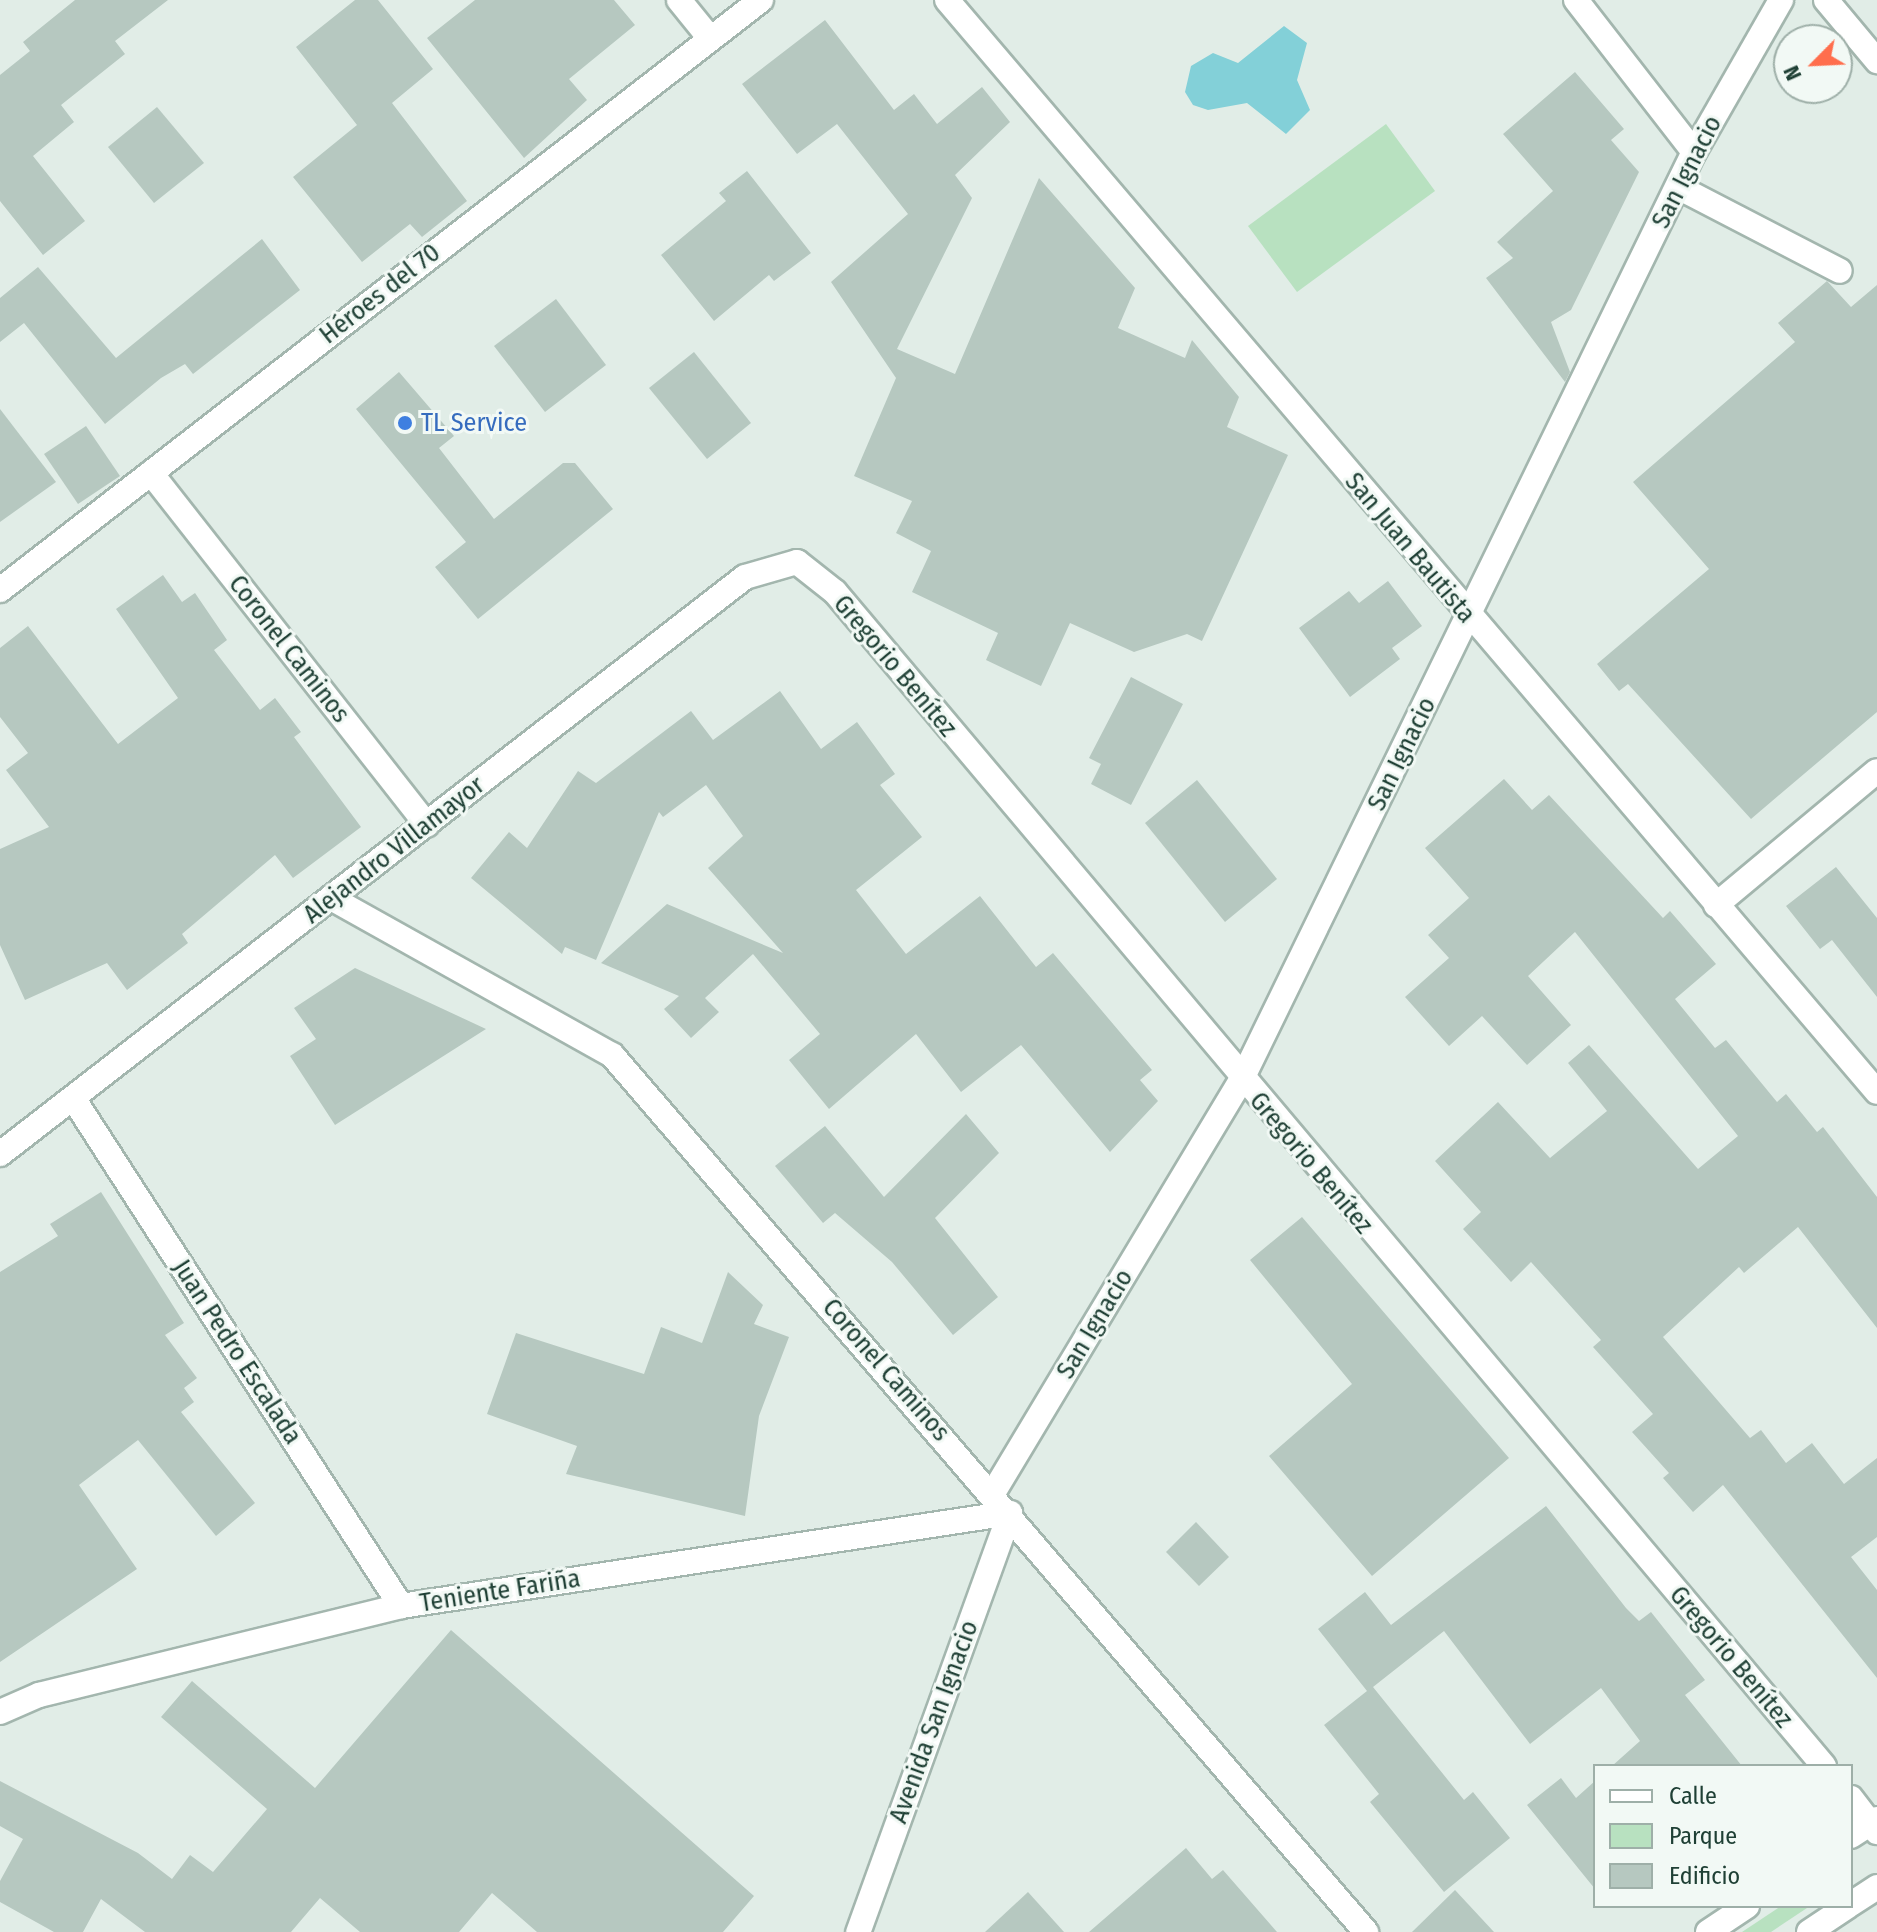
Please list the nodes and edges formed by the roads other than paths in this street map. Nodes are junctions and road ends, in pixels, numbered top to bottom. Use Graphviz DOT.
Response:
graph roads {
  1 [pos="679,0"];
  2 [pos="761,0"];
  3 [pos="947,0"];
  4 [pos="1576,0"];
  5 [pos="1781,0"];
  6 [pos="1826,0"];
  7 [pos="709,37"];
  8 [pos="1877,61"];
  9 [pos="1694,152"];
  10 [pos="1678,187"];
  11 [pos="1840,271"];
  12 [pos="151,473"];
  13 [pos="797,562"];
  14 [pos="0,590"];
  15 [pos="1469,619"];
  16 [pos="1877,771"];
  17 [pos="427,825"];
  18 [pos="331,898"];
  19 [pos="1716,905"];
  20 [pos="1241,1081"];
  21 [pos="1877,1092"];
  22 [pos="73,1098"];
  23 [pos="0,1154"];
  24 [pos="993,1493"];
  25 [pos="1010,1513"];
  26 [pos="401,1606"];
  27 [pos="0,1712"];
  28 [pos="1822,1764"];
  29 [pos="1853,1800"];
  30 [pos="1875,1824"];
  31 [pos="1853,1835"];
  32 [pos="1877,1887"];
  33 [pos="1853,1903"];
  34 [pos="1744,1908"];
  35 [pos="1845,1908"];
  36 [pos="858,1932"];
  37 [pos="1366,1932"];
  38 [pos="1708,1932"];
  39 [pos="1809,1932"];
  1 -- 7 [label="street"];
  2 -- 7 [label="street, Héroes del 70"];
  3 -- 15 [label="street, San Juan Bautista"];
  4 -- 9 [label="street"];
  5 -- 9 [label="street, San Ignacio"];
  6 -- 8 [label="street"];
  7 -- 12 [label="street, Héroes del 70"];
  9 -- 10 [label="street, San Ignacio"];
  10 -- 11 [label="street"];
  10 -- 15 [label="street, San Ignacio"];
  12 -- 14 [label="street, Héroes del 70"];
  12 -- 17 [label="street, Coronel Caminos"];
  13 -- 17 [label="street, Alejandro Villamayor"];
  13 -- 20 [label="street, Gregorio Benítez"];
  15 -- 19 [label="street, San Juan Bautista"];
  15 -- 20 [label="street, San Ignacio"];
  16 -- 19 [label="street"];
  17 -- 18 [label="street, Alejandro Villamayor"];
  18 -- 22 [label="street, Alejandro Villamayor"];
  18 -- 24 [label="street, Coronel Caminos"];
  19 -- 21 [label="street, San Juan Bautista"];
  20 -- 24 [label="street, San Ignacio"];
  20 -- 28 [label="street, Gregorio Benítez"];
  22 -- 23 [label="street, Alejandro Villamayor"];
  22 -- 26 [label="street, Juan Pedro Escalada"];
  24 -- 25 [label="street, Coronel Caminos"];
  25 -- 26 [label="street, Teniente Fariña"];
  25 -- 36 [label="street, Avenida San Ignacio"];
  25 -- 37 [label="street, Coronel Caminos"];
  26 -- 27 [label="street, Teniente Fariña"];
  29 -- 30 [label="street"];
  30 -- 31 [label="street"];
  32 -- 33 [label="street"];
  34 -- 38 [label="street"];
  35 -- 39 [label="street"];
}
